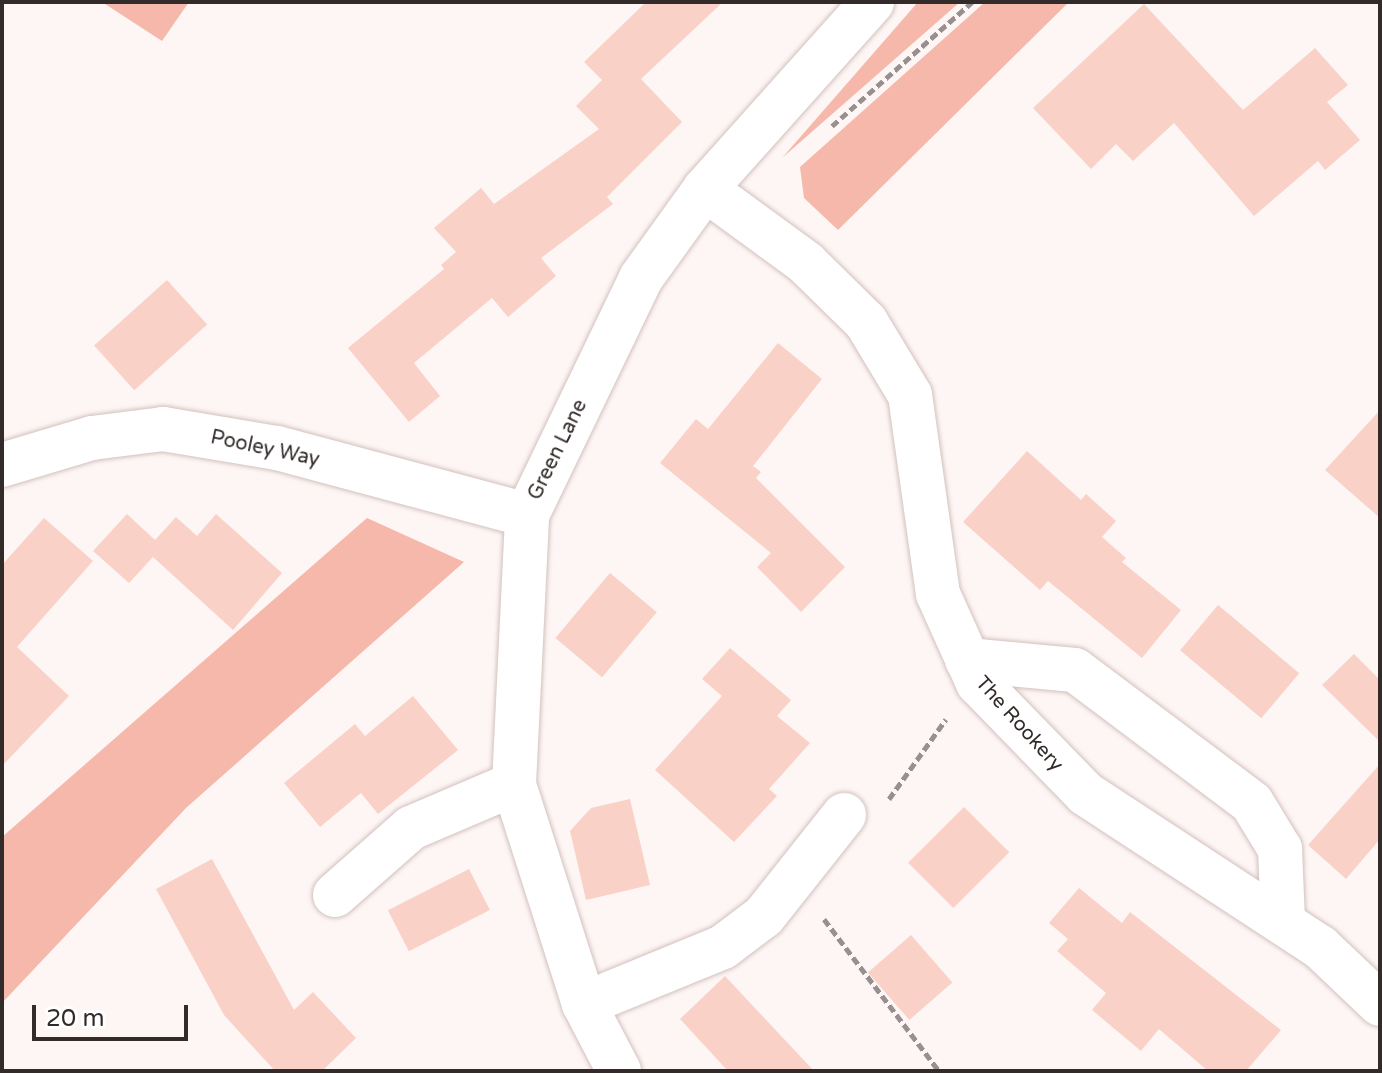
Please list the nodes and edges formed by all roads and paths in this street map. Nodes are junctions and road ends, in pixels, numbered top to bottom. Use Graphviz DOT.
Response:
graph roads {
  1 [pos="872,2"];
  2 [pos="972,2"];
  3 [pos="830,127"];
  4 [pos="705,189"];
  5 [pos="2,465"];
  6 [pos="527,515"];
  7 [pos="973,671"];
  8 [pos="514,784"];
  9 [pos="844,815"];
  10 [pos="798,877"];
  11 [pos="335,895"];
  12 [pos="1283,921"];
  13 [pos="584,1004"];
  14 [pos="1380,1004"];
  15 [pos="619,1071"];
  16 [pos="939,1071"];
  1 -- 4 [label="street, Green Lane"];
  2 -- 3 [label="path"];
  4 -- 6 [label="street, Green Lane"];
  4 -- 7 [label="street, The Rookery"];
  5 -- 6 [label="street, Pooley Way"];
  6 -- 8 [label="street, Green Lane"];
  7 -- 9 [label="path"];
  7 -- 12 [label="street, The Rookery"];
  7 -- 12 [label="street"];
  8 -- 11 [label="street"];
  8 -- 13 [label="street, Green Lane"];
  9 -- 10 [label="street"];
  10 -- 13 [label="street"];
  10 -- 16 [label="path"];
  12 -- 14 [label="street, The Rookery"];
  13 -- 15 [label="street, Green Lane"];
}
